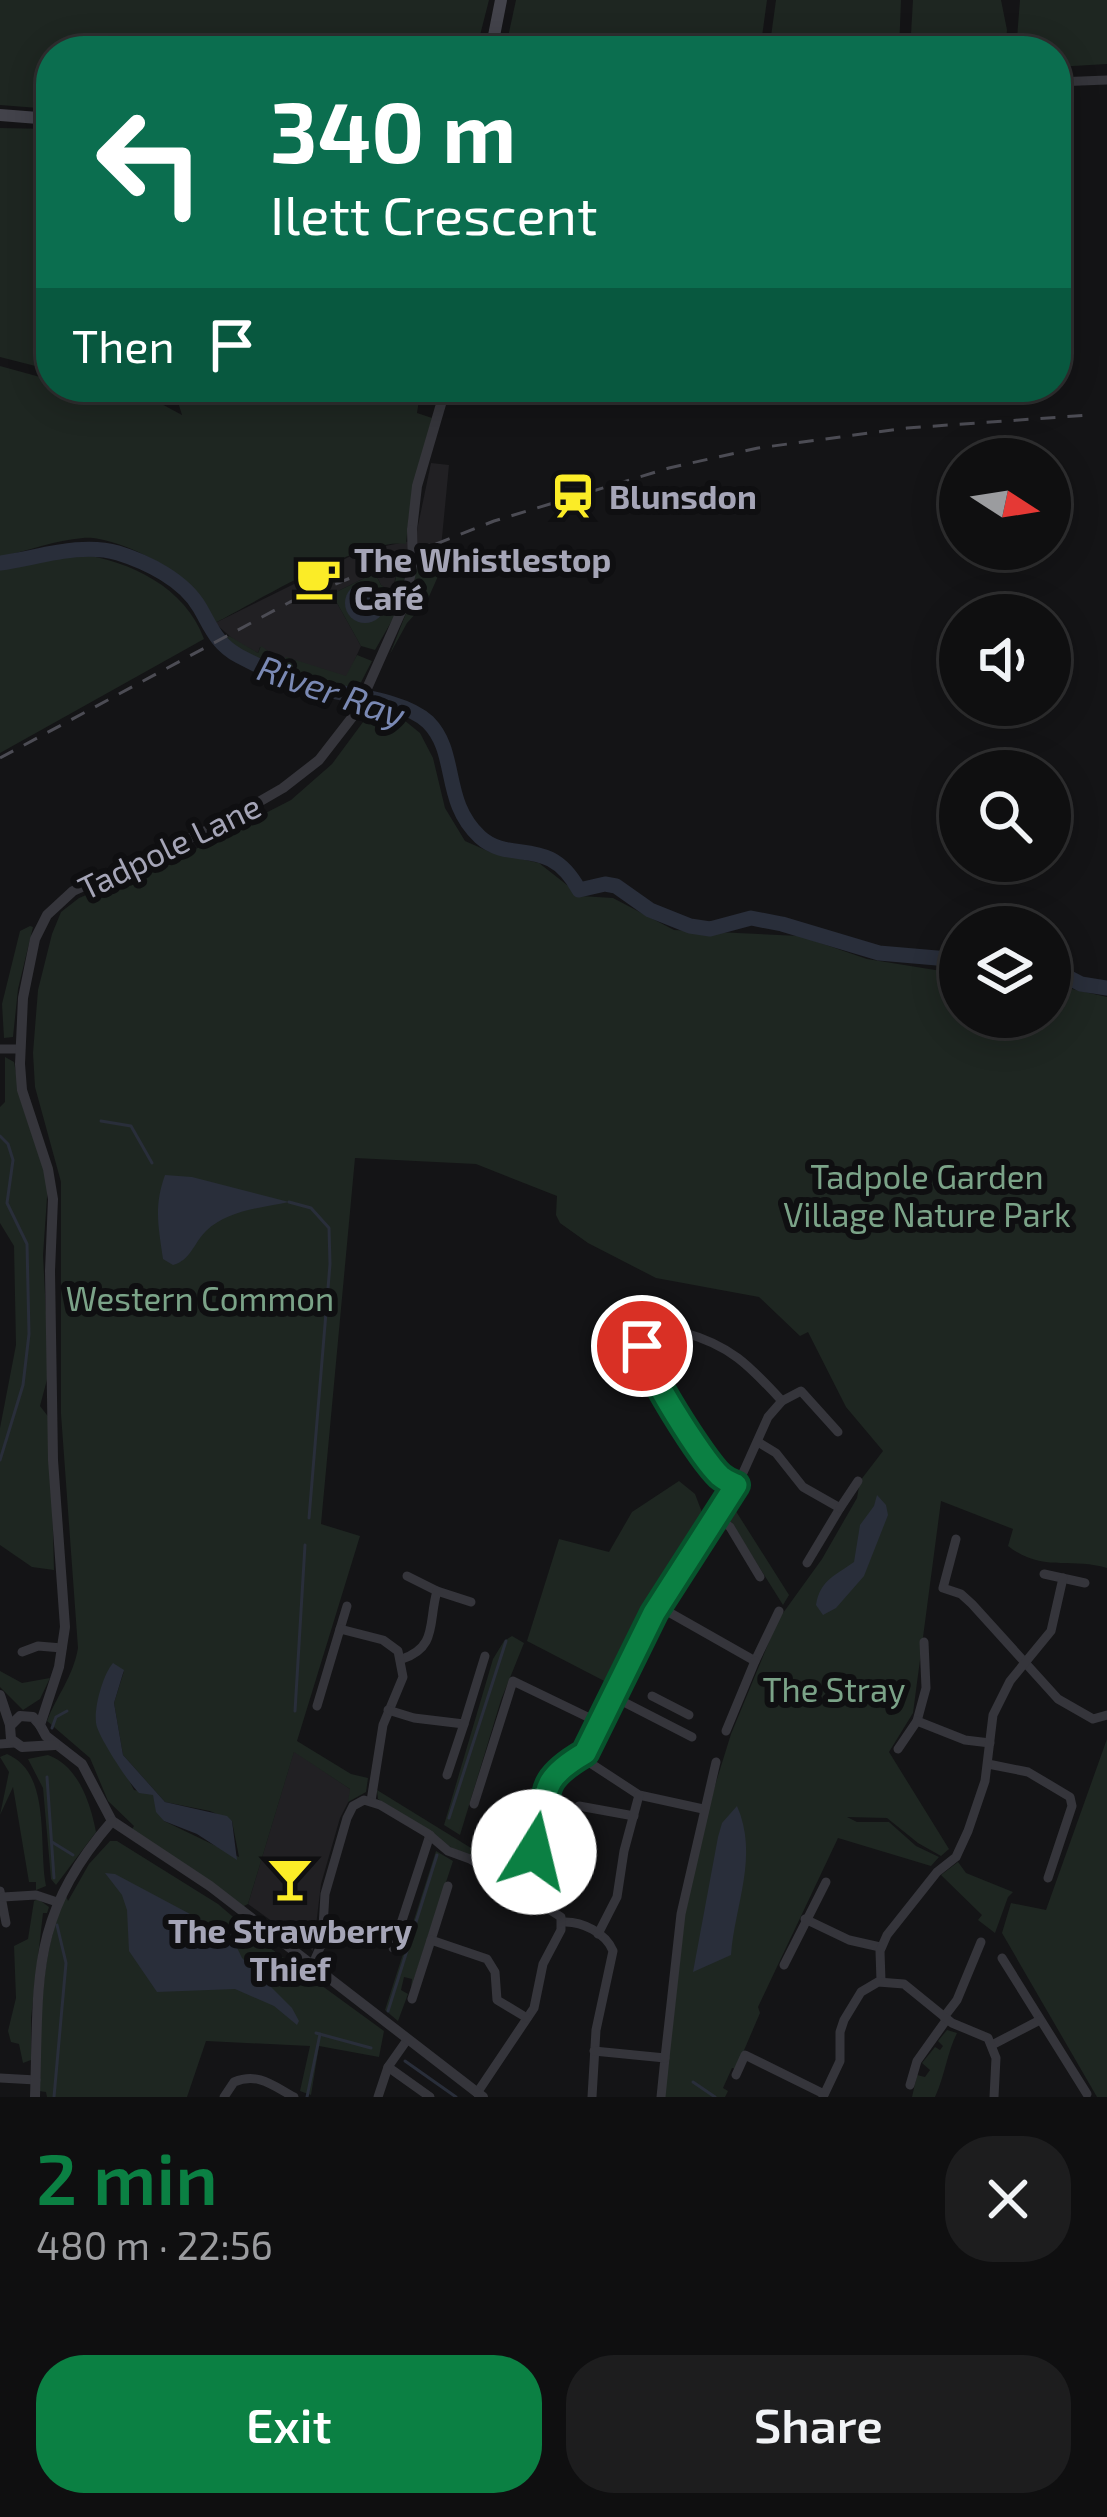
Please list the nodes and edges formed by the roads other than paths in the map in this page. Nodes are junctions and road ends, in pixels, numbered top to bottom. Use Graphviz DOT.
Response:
graph roads {
  1 [pos="501,0"];
  2 [pos="494,36"];
  3 [pos="1107,80"];
  4 [pos="1071,81"];
  5 [pos="0,115"];
  6 [pos="36,118"];
  7 [pos="442,402"];
  8 [pos="0,1048"];
  9 [pos="20,1049"];
  10 [pos="782,1401"];
  11 [pos="838,1432"];
  12 [pos="758,1442"];
  13 [pos="858,1480"];
  14 [pos="736,1485"];
  15 [pos="839,1508"];
  16 [pos="715,1515"];
  17 [pos="956,1538"];
  18 [pos="807,1563"];
  19 [pos="1044,1574"];
  20 [pos="406,1576"];
  21 [pos="760,1576"];
  22 [pos="1063,1579"];
  23 [pos="1084,1583"];
  24 [pos="436,1591"];
  25 [pos="471,1602"];
  26 [pos="346,1606"];
  27 [pos="658,1606"];
  28 [pos="778,1611"];
  29 [pos="340,1629"];
  30 [pos="44,1630"];
  31 [pos="924,1642"];
  32 [pos="45,1646"];
  33 [pos="62,1648"];
  34 [pos="22,1652"];
  35 [pos="485,1656"];
  36 [pos="402,1659"];
  37 [pos="755,1661"];
  38 [pos="1026,1664"];
  39 [pos="652,1696"];
  40 [pos="614,1697"];
  41 [pos="49,1698"];
  42 [pos="3,1699"];
  43 [pos="316,1706"];
  44 [pos="671,1706"];
  45 [pos="388,1710"];
  46 [pos="27,1715"];
  47 [pos="689,1715"];
  48 [pos="1107,1715"];
  49 [pos="917,1721"];
  50 [pos="600,1723"];
  51 [pos="663,1723"];
  52 [pos="464,1724"];
  53 [pos="41,1727"];
  54 [pos="726,1731"];
  55 [pos="5,1734"];
  56 [pos="692,1737"];
  57 [pos="990,1743"];
  58 [pos="58,1745"];
  59 [pos="31,1747"];
  60 [pos="898,1749"];
  61 [pos="581,1757"];
  62 [pos="716,1762"];
  63 [pos="988,1764"];
  64 [pos="447,1775"];
  65 [pos="639,1795"];
  66 [pos="371,1801"];
  67 [pos="474,1804"];
  68 [pos="579,1806"];
  69 [pos="703,1809"];
  70 [pos="634,1816"];
  71 [pos="112,1821"];
  72 [pos="430,1835"];
  73 [pos="1048,1878"];
  74 [pos="826,1882"];
  75 [pos="448,1886"];
  76 [pos="514,1888"];
  77 [pos="2,1894"];
  78 [pos="395,1899"];
  79 [pos="57,1903"];
  80 [pos="407,1903"];
  81 [pos="806,1919"];
  82 [pos="6,1922"];
  83 [pos="562,1922"];
  84 [pos="598,1934"];
  85 [pos="431,1940"];
  86 [pos="981,1942"];
  87 [pos="392,1948"];
  88 [pos="880,1948"];
  89 [pos="1002,1958"];
  90 [pos="312,1966"];
  91 [pos="784,1966"];
  92 [pos="881,1981"];
  93 [pos="410,1993"];
  94 [pos="527,2018"];
  95 [pos="946,2018"];
  96 [pos="1040,2020"];
  97 [pos="752,2039"];
  98 [pos="407,2040"];
  99 [pos="992,2045"];
  100 [pos="594,2051"];
  101 [pos="745,2055"];
  102 [pos="665,2058"];
  103 [pos="388,2067"];
  104 [pos="736,2075"];
  105 [pos="0,2078"];
  106 [pos="36,2080"];
  107 [pos="910,2085"];
  108 [pos="1087,2094"];
  109 [pos="480,2095"];
  110 [pos="824,2096"];
  111 [pos="35,2097"];
  112 [pos="224,2097"];
  113 [pos="294,2097"];
  114 [pos="378,2097"];
  115 [pos="430,2097"];
  116 [pos="592,2097"];
  117 [pos="661,2097"];
  118 [pos="994,2097"];
  1 -- 2 [label="main road"];
  3 -- 4 [label="street"];
  5 -- 6 [label="main road"];
  7 -- 9 [label="street, Tadpole Lane, bridge"];
  8 -- 9 [label="street"];
  9 -- 33 [label="street, Tadpole Lane"];
  10 -- 11 [label="street"];
  10 -- 12 [label="street"];
  10 -- 14 [label="street"];
  12 -- 14 [label="street"];
  12 -- 15 [label="street"];
  13 -- 15 [label="street"];
  14 -- 16 [label="street"];
  15 -- 18 [label="street"];
  16 -- 21 [label="street"];
  16 -- 27 [label="street"];
  17 -- 38 [label="street"];
  19 -- 22 [label="street"];
  20 -- 24 [label="street"];
  22 -- 23 [label="street"];
  22 -- 38 [label="street"];
  24 -- 25 [label="street"];
  24 -- 36 [label="street"];
  26 -- 29 [label="street"];
  27 -- 37 [label="street"];
  27 -- 40 [label="street"];
  28 -- 37 [label="street"];
  29 -- 36 [label="street"];
  29 -- 43 [label="street"];
  30 -- 32 [label="street"];
  31 -- 49 [label="street"];
  32 -- 33 [label="street"];
  32 -- 34 [label="street"];
  33 -- 41 [label="street, Tadpole Lane"];
  35 -- 52 [label="street"];
  36 -- 45 [label="street"];
  37 -- 54 [label="street"];
  38 -- 48 [label="street"];
  38 -- 57 [label="street"];
  39 -- 44 [label="street"];
  40 -- 50 [label="street"];
  40 -- 51 [label="street"];
  41 -- 46 [label="street"];
  41 -- 53 [label="street, Tadpole Lane"];
  42 -- 46 [label="street"];
  42 -- 55 [label="street"];
  44 -- 47 [label="street"];
  44 -- 51 [label="street"];
  45 -- 52 [label="street"];
  45 -- 66 [label="street"];
  46 -- 53 [label="street"];
  46 -- 55 [label="street"];
  49 -- 57 [label="street"];
  49 -- 60 [label="street"];
  50 -- 61 [label="street"];
  50 -- 67 [label="street"];
  51 -- 56 [label="street"];
  52 -- 64 [label="street"];
  53 -- 58 [label="street"];
  53 -- 59 [label="street, Tadpole Lane"];
  55 -- 59 [label="street"];
  57 -- 63 [label="street"];
  58 -- 59 [label="street"];
  58 -- 71 [label="street"];
  61 -- 65 [label="street"];
  61 -- 76 [label="street"];
  62 -- 69 [label="street"];
  63 -- 73 [label="street"];
  63 -- 88 [label="street"];
  65 -- 69 [label="street"];
  65 -- 70 [label="street"];
  66 -- 72 [label="street"];
  66 -- 90 [label="street"];
  68 -- 70 [label="street"];
  69 -- 102 [label="street"];
  70 -- 84 [label="street"];
  71 -- 79 [label="street"];
  71 -- 90 [label="street"];
  72 -- 76 [label="street"];
  72 -- 80 [label="street"];
  74 -- 81 [label="street"];
  75 -- 85 [label="street"];
  76 -- 83 [label="street"];
  77 -- 79 [label="street"];
  77 -- 82 [label="street"];
  78 -- 80 [label="street"];
  79 -- 106 [label="street"];
  80 -- 87 [label="street"];
  81 -- 88 [label="street"];
  81 -- 91 [label="street"];
  83 -- 84 [label="street"];
  83 -- 94 [label="street"];
  84 -- 100 [label="street"];
  85 -- 93 [label="street"];
  85 -- 94 [label="street"];
  86 -- 95 [label="street"];
  88 -- 92 [label="street"];
  89 -- 96 [label="street"];
  90 -- 98 [label="street"];
  92 -- 95 [label="street"];
  92 -- 110 [label="street"];
  94 -- 109 [label="street"];
  95 -- 99 [label="street"];
  95 -- 107 [label="street"];
  96 -- 99 [label="street"];
  96 -- 108 [label="street"];
  97 -- 101 [label="street"];
  98 -- 103 [label="street"];
  98 -- 109 [label="street"];
  99 -- 118 [label="street"];
  100 -- 102 [label="street"];
  100 -- 116 [label="street"];
  101 -- 104 [label="street"];
  101 -- 110 [label="street"];
  102 -- 117 [label="street"];
  103 -- 114 [label="street"];
  103 -- 115 [label="street"];
  105 -- 106 [label="street"];
  106 -- 111 [label="street"];
  112 -- 113 [label="street"];
}
